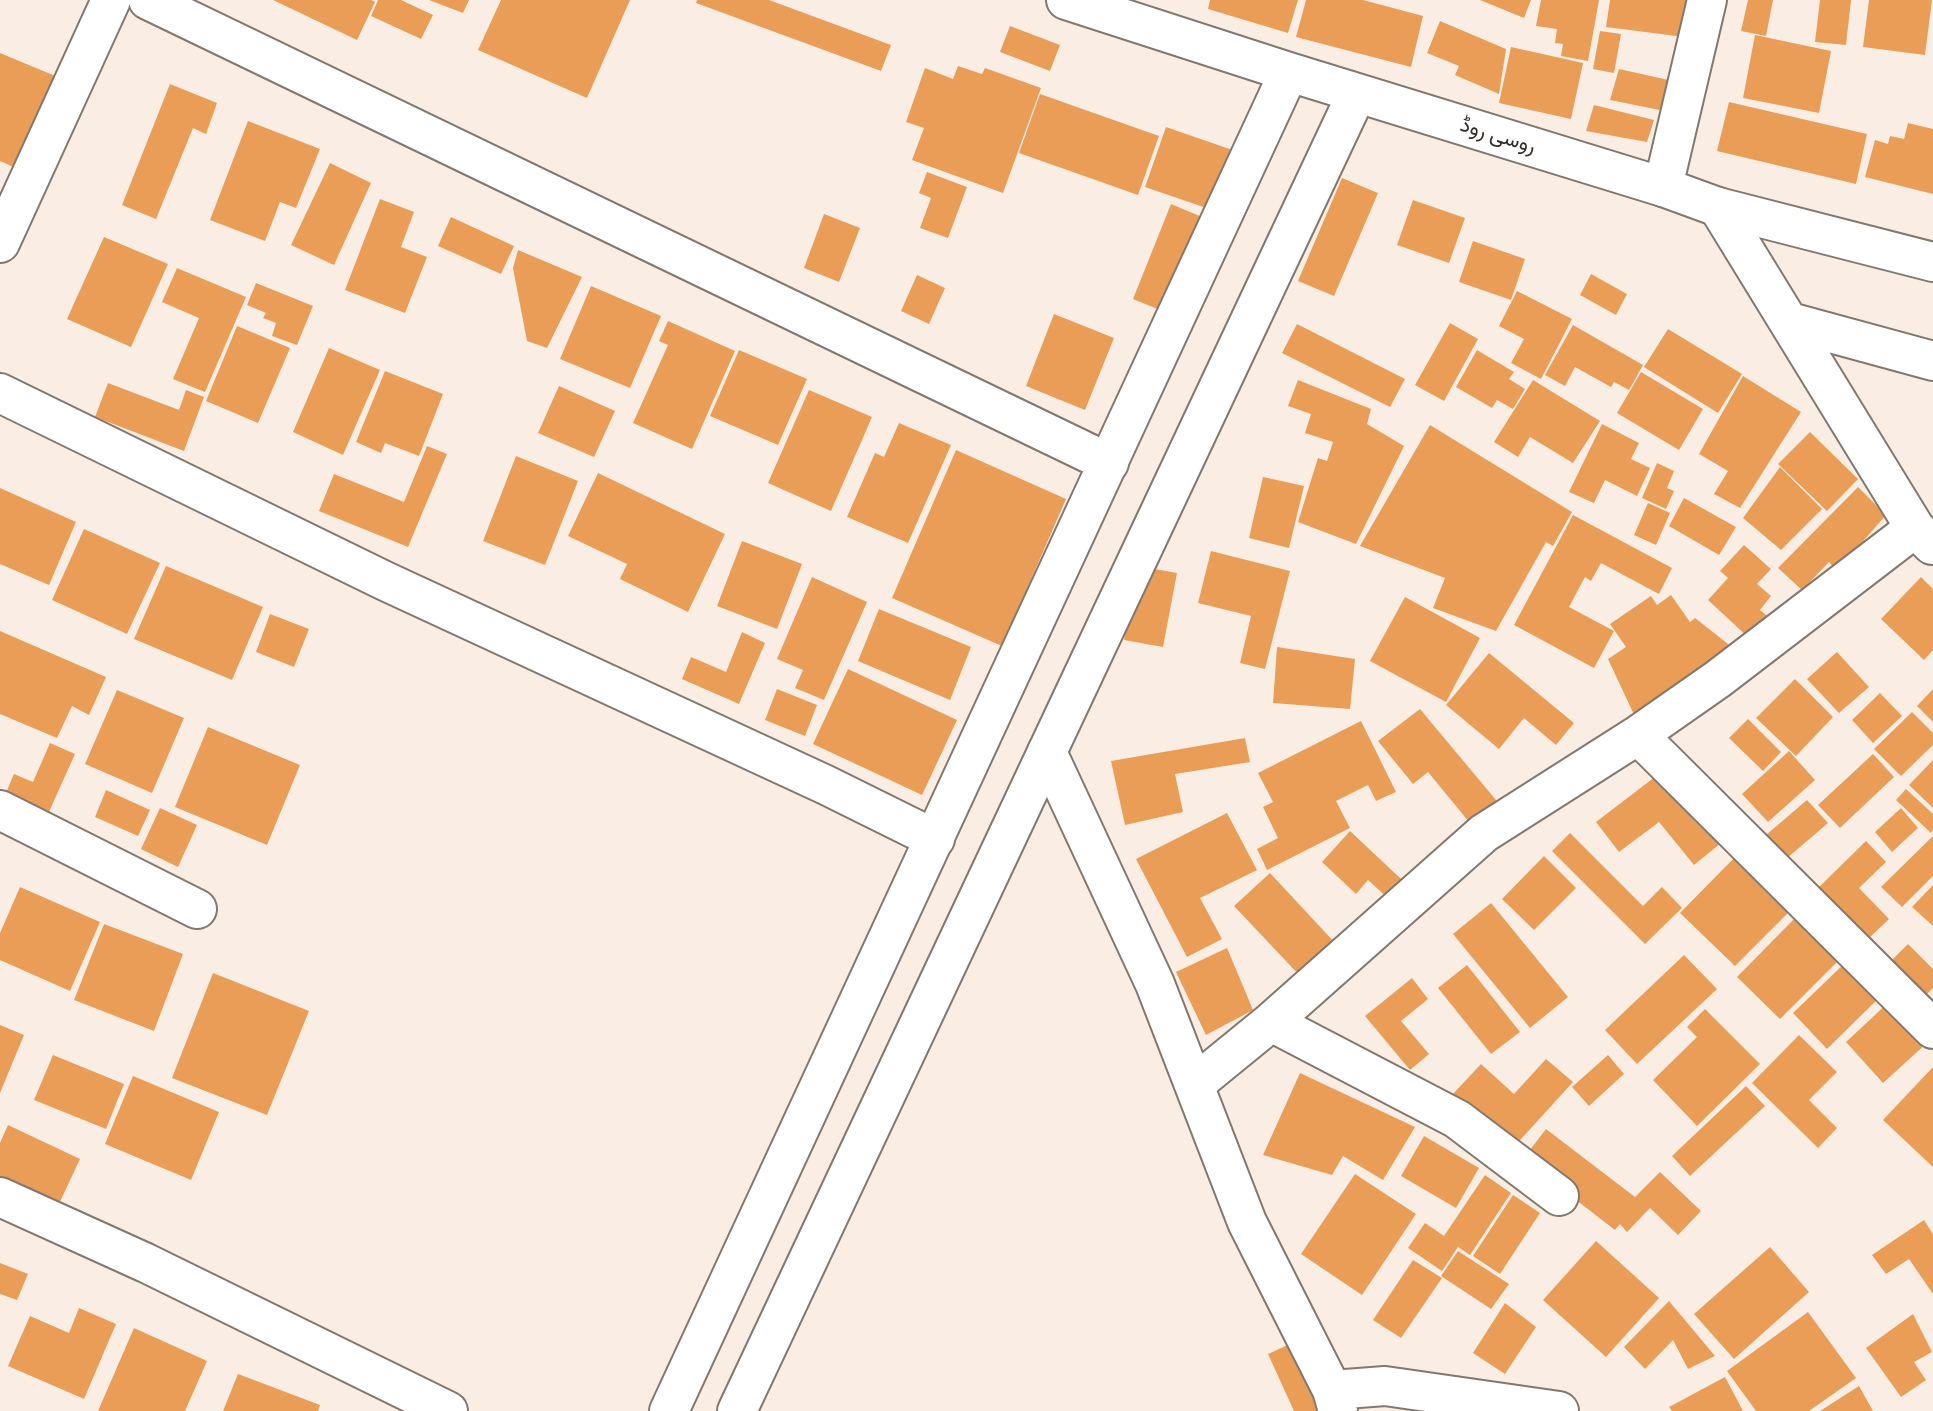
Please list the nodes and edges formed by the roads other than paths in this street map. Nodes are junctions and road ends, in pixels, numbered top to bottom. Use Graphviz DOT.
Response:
graph roads {
  1 [pos="111,0"];
  2 [pos="148,0"];
  3 [pos="1066,0"];
  4 [pos="1707,0"];
  5 [pos="1289,72"];
  6 [pos="1357,93"];
  7 [pos="1662,187"];
  8 [pos="1718,207"];
  9 [pos="0,243"];
  10 [pos="1933,262"];
  11 [pos="1790,322"];
  12 [pos="1933,361"];
  13 [pos="0,393"];
  14 [pos="1108,463"];
  15 [pos="1924,537"];
  16 [pos="1638,735"];
  17 [pos="1047,752"];
  18 [pos="0,810"];
  19 [pos="935,839"];
  20 [pos="197,909"];
  21 [pos="1271,1022"];
  22 [pos="1933,1029"];
  23 [pos="1195,1084"];
  24 [pos="1559,1196"];
  25 [pos="0,1197"];
  26 [pos="1335,1401"];
  27 [pos="448,1411"];
  28 [pos="669,1411"];
  29 [pos="737,1411"];
  30 [pos="1559,1411"];
  1 -- 9 [label="street"];
  2 -- 14 [label="street"];
  3 -- 5 [label="street, روسی روڈ"];
  4 -- 7 [label="street"];
  5 -- 6 [label="street, روسی روڈ"];
  5 -- 14 [label="street"];
  6 -- 7 [label="street, روسی روڈ"];
  6 -- 17 [label="street"];
  7 -- 8 [label="street, روسی روڈ"];
  8 -- 10 [label="street, روسی روڈ"];
  8 -- 11 [label="street"];
  11 -- 12 [label="street"];
  11 -- 15 [label="street"];
  13 -- 19 [label="street"];
  14 -- 19 [label="street"];
  15 -- 16 [label="street"];
  16 -- 21 [label="street"];
  16 -- 22 [label="street"];
  17 -- 23 [label="street"];
  17 -- 29 [label="street"];
  18 -- 20 [label="street"];
  19 -- 28 [label="street"];
  21 -- 23 [label="street"];
  21 -- 24 [label="street"];
  23 -- 26 [label="street"];
  25 -- 27 [label="street"];
  26 -- 30 [label="street"];
}
